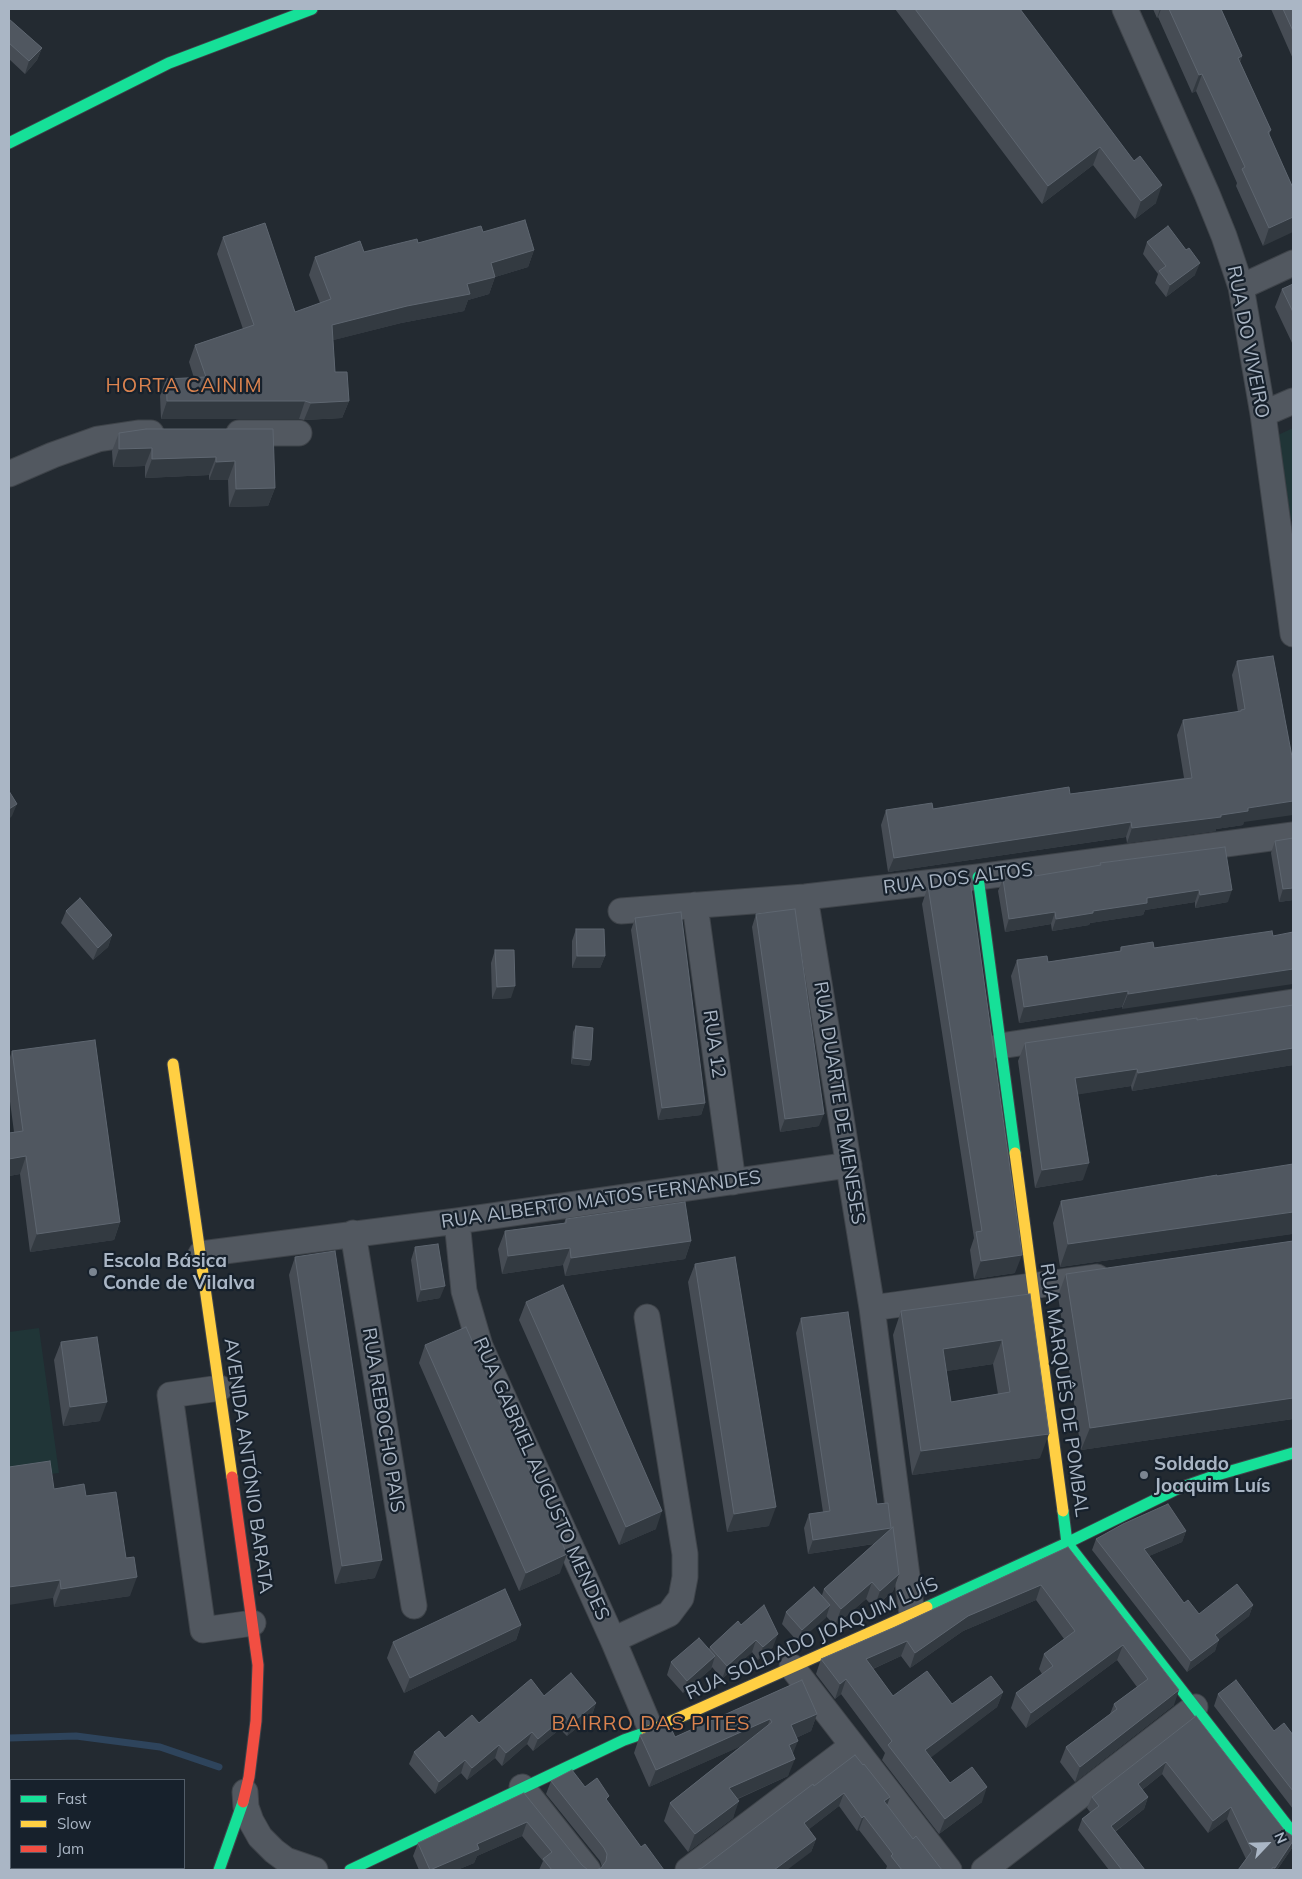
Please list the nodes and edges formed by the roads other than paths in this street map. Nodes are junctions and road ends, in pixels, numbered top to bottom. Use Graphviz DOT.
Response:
graph roads {
  1 [pos="312,9"];
  2 [pos="1125,9"];
  3 [pos="9,143"];
  4 [pos="1293,263"];
  5 [pos="1240,287"];
  6 [pos="1293,401"];
  7 [pos="1263,414"];
  8 [pos="176,433"];
  9 [pos="214,433"];
  10 [pos="299,433"];
  11 [pos="9,474"];
  12 [pos="1293,634"];
  13 [pos="1293,835"];
  14 [pos="978,877"];
  15 [pos="805,897"];
  16 [pos="695,905"];
  17 [pos="622,911"];
  18 [pos="1293,1002"];
  19 [pos="1000,1046"];
  20 [pos="173,1064"];
  21 [pos="849,1165"];
  22 [pos="733,1182"];
  23 [pos="457,1221"];
  24 [pos="353,1233"];
  25 [pos="201,1254"];
  26 [pos="1120,1273"];
  27 [pos="1033,1286"];
  28 [pos="872,1308"];
  29 [pos="647,1317"];
  30 [pos="220,1388"];
  31 [pos="1293,1453"];
  32 [pos="1067,1543"];
  33 [pos="414,1606"];
  34 [pos="912,1614"];
  35 [pos="253,1623"];
  36 [pos="613,1640"];
  37 [pos="792,1667"];
  38 [pos="1195,1707"];
  39 [pos="652,1730"];
  40 [pos="852,1746"];
  41 [pos="522,1787"];
  42 [pos="245,1792"];
  43 [pos="1293,1832"];
  44 [pos="219,1870"];
  45 [pos="315,1870"];
  46 [pos="350,1870"];
  47 [pos="588,1870"];
  48 [pos="688,1870"];
  49 [pos="949,1870"];
  50 [pos="984,1870"];
  1 -- 3 [label="street"];
  2 -- 5 [label="street, RUA DO VIVEIRO"];
  4 -- 5 [label="street"];
  5 -- 7 [label="street, RUA DO VIVEIRO"];
  6 -- 7 [label="street"];
  7 -- 12 [label="street, RUA DO VIVEIRO"];
  8 -- 11 [label="street"];
  9 -- 10 [label="street"];
  13 -- 14 [label="street, RUA DOS ALTOS"];
  14 -- 15 [label="street, RUA DOS ALTOS"];
  14 -- 19 [label="street, RUA MARQUÊS DE POMBAL"];
  15 -- 16 [label="street, RUA DOS ALTOS"];
  15 -- 21 [label="street, RUA DUARTE DE MENESES"];
  16 -- 17 [label="street, RUA DOS ALTOS"];
  16 -- 22 [label="street, RUA 12"];
  18 -- 19 [label="street"];
  19 -- 27 [label="street, RUA MARQUÊS DE POMBAL"];
  20 -- 25 [label="street, AVENIDA ANTÓNIO BARATA"];
  21 -- 22 [label="street, RUA ALBERTO MATOS FERNANDES"];
  21 -- 28 [label="street, RUA DUARTE DE MENESES"];
  22 -- 23 [label="street, RUA ALBERTO MATOS FERNANDES"];
  23 -- 24 [label="street, RUA ALBERTO MATOS FERNANDES"];
  23 -- 36 [label="street, RUA GABRIEL AUGUSTO MENDES"];
  24 -- 25 [label="street, RUA ALBERTO MATOS FERNANDES"];
  24 -- 33 [label="street, RUA REBOCHO PAIS"];
  25 -- 30 [label="street, AVENIDA ANTÓNIO BARATA"];
  26 -- 27 [label="street"];
  27 -- 28 [label="street"];
  27 -- 32 [label="street, RUA MARQUÊS DE POMBAL"];
  28 -- 34 [label="street, RUA DUARTE DE MENESES"];
  29 -- 36 [label="street"];
  30 -- 35 [label="street, AVENIDA ANTÓNIO BARATA"];
  30 -- 35 [label="street"];
  31 -- 32 [label="street, RUA SOLDADO JOAQUIM LUÍS"];
  32 -- 34 [label="street, RUA SOLDADO JOAQUIM LUÍS"];
  32 -- 38 [label="street, RUA MARQUÊS DE POMBAL"];
  34 -- 37 [label="street, RUA SOLDADO JOAQUIM LUÍS"];
  35 -- 42 [label="street, AVENIDA ANTÓNIO BARATA"];
  36 -- 39 [label="street, RUA GABRIEL AUGUSTO MENDES"];
  37 -- 39 [label="street, RUA SOLDADO JOAQUIM LUÍS"];
  37 -- 40 [label="street"];
  38 -- 43 [label="street, RUA MARQUÊS DE POMBAL"];
  38 -- 50 [label="street"];
  39 -- 41 [label="street, RUA SOLDADO JOAQUIM LUÍS"];
  40 -- 48 [label="street"];
  40 -- 49 [label="street"];
  41 -- 46 [label="street, RUA SOLDADO JOAQUIM LUÍS"];
  41 -- 47 [label="street"];
  42 -- 44 [label="street, AVENIDA ANTÓNIO BARATA"];
  42 -- 45 [label="street"];
}
